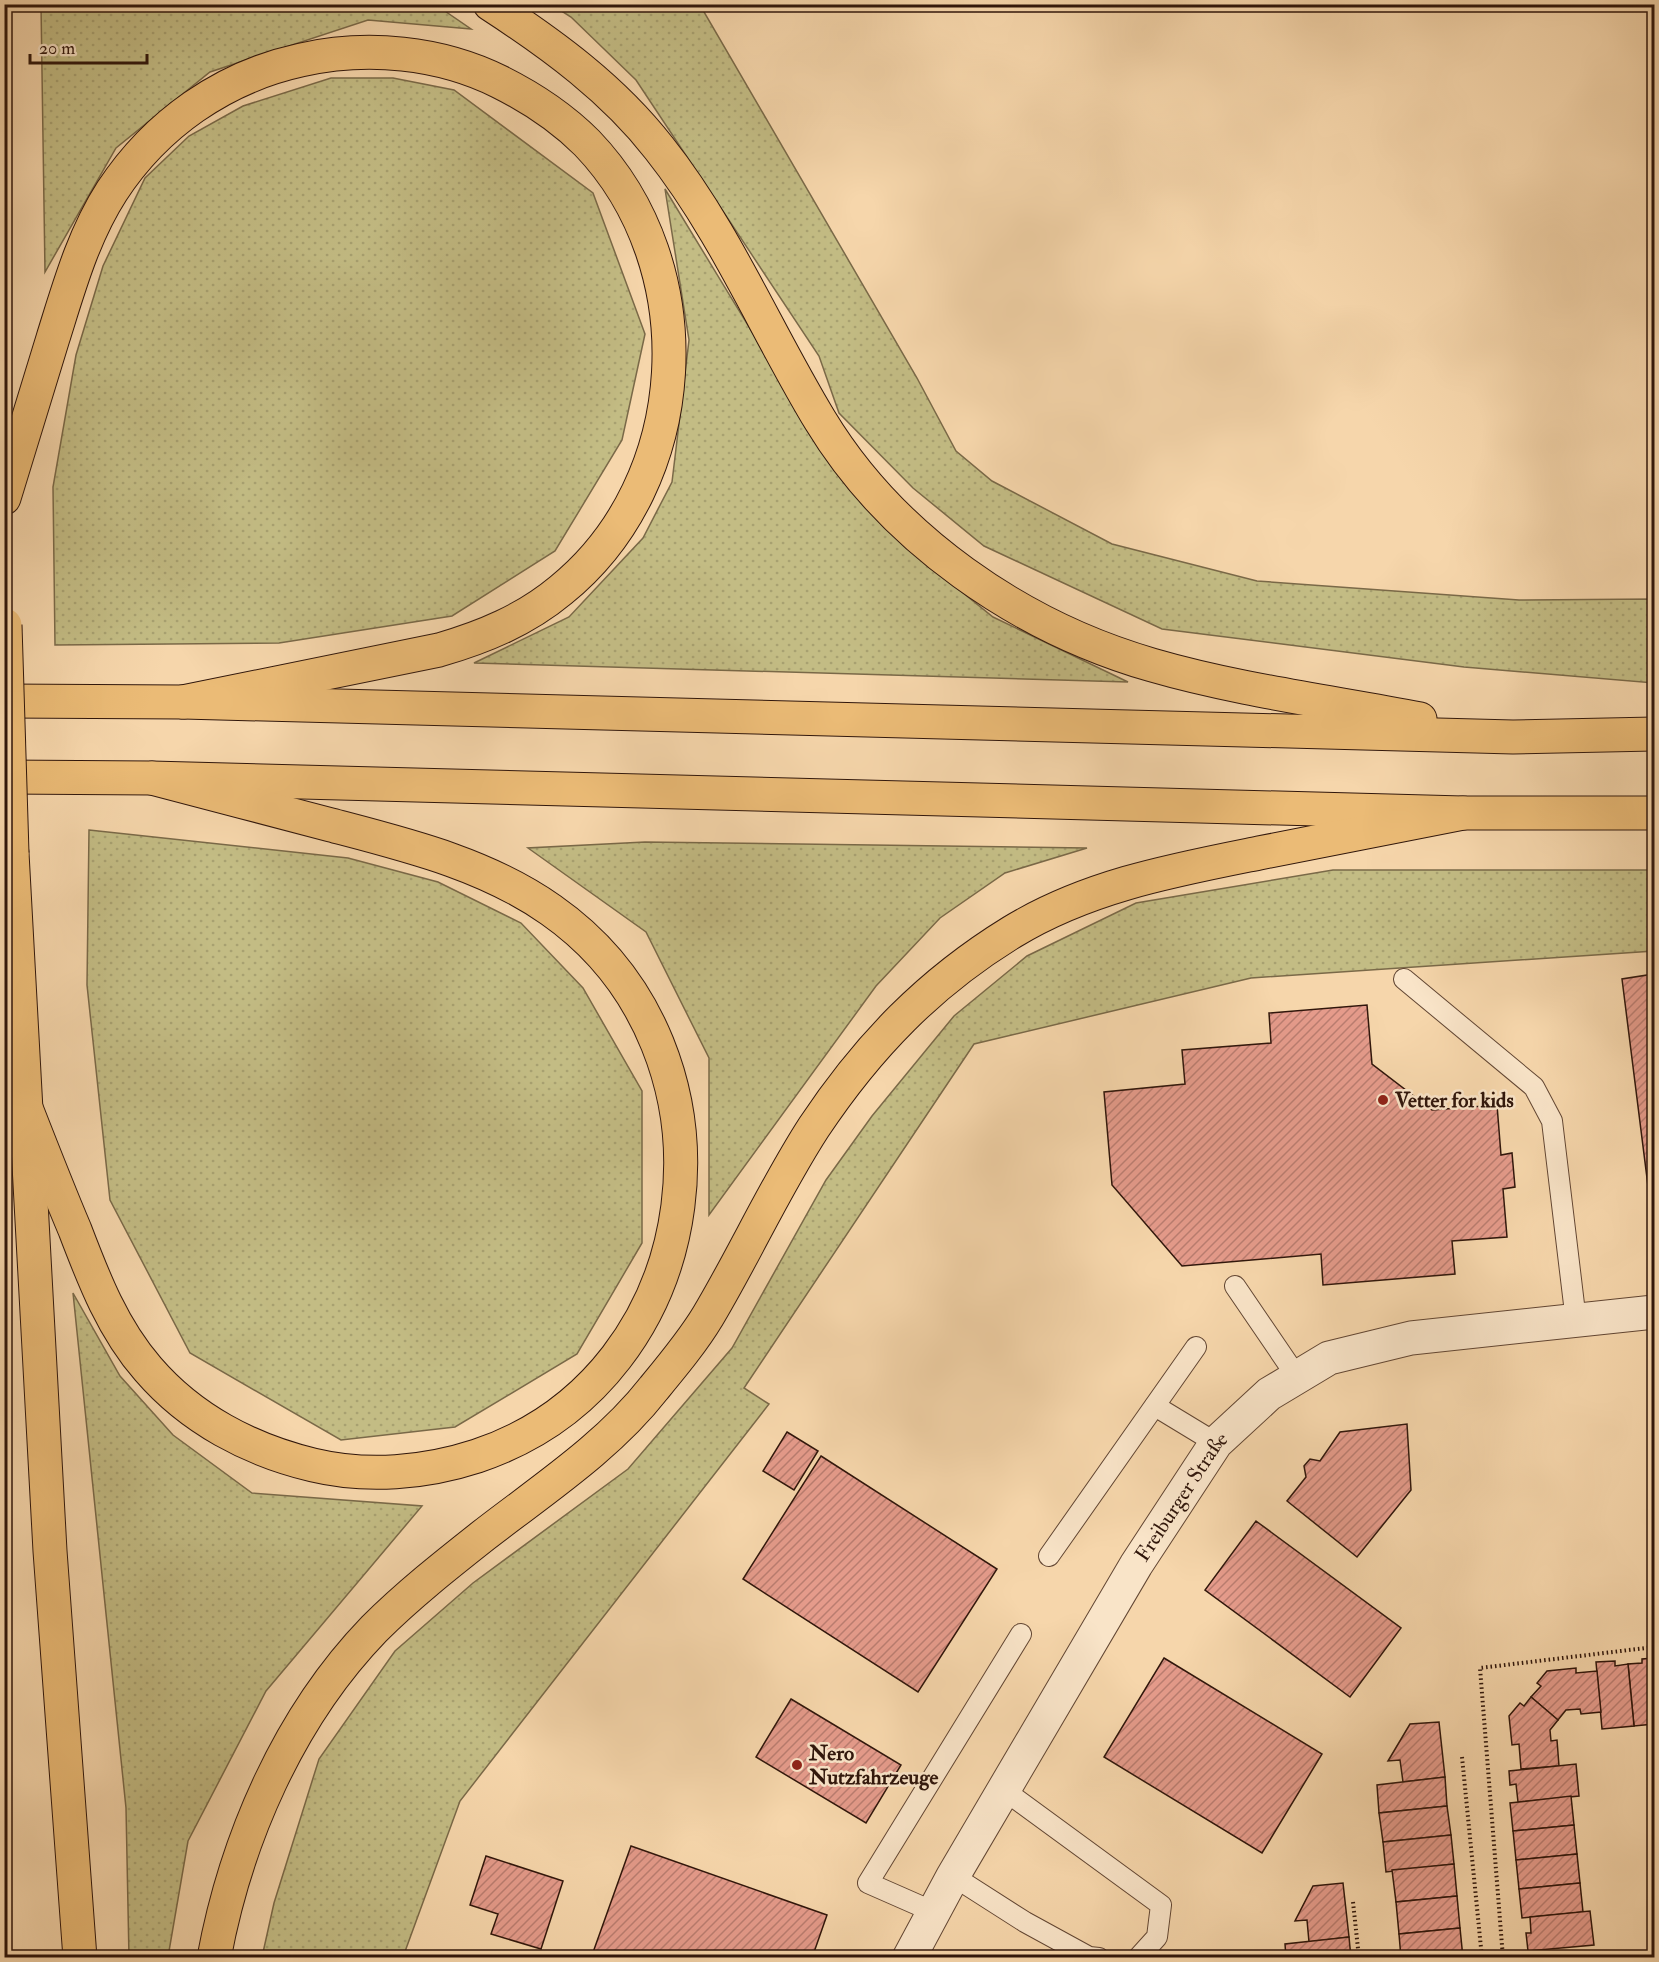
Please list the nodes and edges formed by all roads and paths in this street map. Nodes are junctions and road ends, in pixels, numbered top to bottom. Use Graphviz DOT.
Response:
graph roads {
  1 [pos="490,4"];
  2 [pos="4,498"];
  3 [pos="4,612"];
  4 [pos="5,625"];
  5 [pos="4,701"];
  6 [pos="183,702"];
  7 [pos="1654,734"];
  8 [pos="1513,737"];
  9 [pos="4,777"];
  10 [pos="152,778"];
  11 [pos="1463,813"];
  12 [pos="1654,813"];
  13 [pos="1404,979"];
  14 [pos="26,1108"];
  15 [pos="1235,1286"];
  16 [pos="1654,1312"];
  17 [pos="1576,1321"];
  18 [pos="1196,1347"];
  19 [pos="1298,1377"];
  20 [pos="1155,1406"];
  21 [pos="1216,1443"];
  22 [pos="1049,1556"];
  23 [pos="1021,1634"];
  24 [pos="1654,1647"];
  25 [pos="1462,1757"];
  26 [pos="1004,1790"];
  27 [pos="953,1876"];
  28 [pos="1353,1902"];
  29 [pos="934,1912"];
  30 [pos="81,1958"];
  31 [pos="214,1958"];
  32 [pos="909,1958"];
  33 [pos="1100,1958"];
  34 [pos="1138,1958"];
  35 [pos="1359,1958"];
  36 [pos="1482,1958"];
  37 [pos="1503,1958"];
  1 -- 8 [label="highway"];
  2 -- 6 [label="highway"];
  3 -- 4 [label="highway"];
  4 -- 14 [label="highway, bridge"];
  5 -- 6 [label="highway"];
  6 -- 8 [label="highway"];
  7 -- 8 [label="highway"];
  9 -- 10 [label="highway"];
  10 -- 11 [label="highway"];
  10 -- 14 [label="highway"];
  11 -- 12 [label="highway"];
  11 -- 31 [label="highway"];
  13 -- 17 [label="lane"];
  14 -- 30 [label="highway"];
  15 -- 19 [label="lane"];
  16 -- 17 [label="street, Freiburger Straße"];
  17 -- 19 [label="street, Freiburger Straße"];
  18 -- 20 [label="lane"];
  19 -- 21 [label="street, Freiburger Straße"];
  20 -- 21 [label="lane"];
  20 -- 22 [label="lane"];
  21 -- 26 [label="street, Freiburger Straße"];
  23 -- 29 [label="lane"];
  24 -- 37 [label="path"];
  25 -- 36 [label="path"];
  26 -- 27 [label="street, Freiburger Straße"];
  26 -- 34 [label="lane"];
  27 -- 29 [label="street, Freiburger Straße"];
  27 -- 33 [label="lane"];
  28 -- 35 [label="path"];
  29 -- 32 [label="street, Freiburger Straße"];
}
